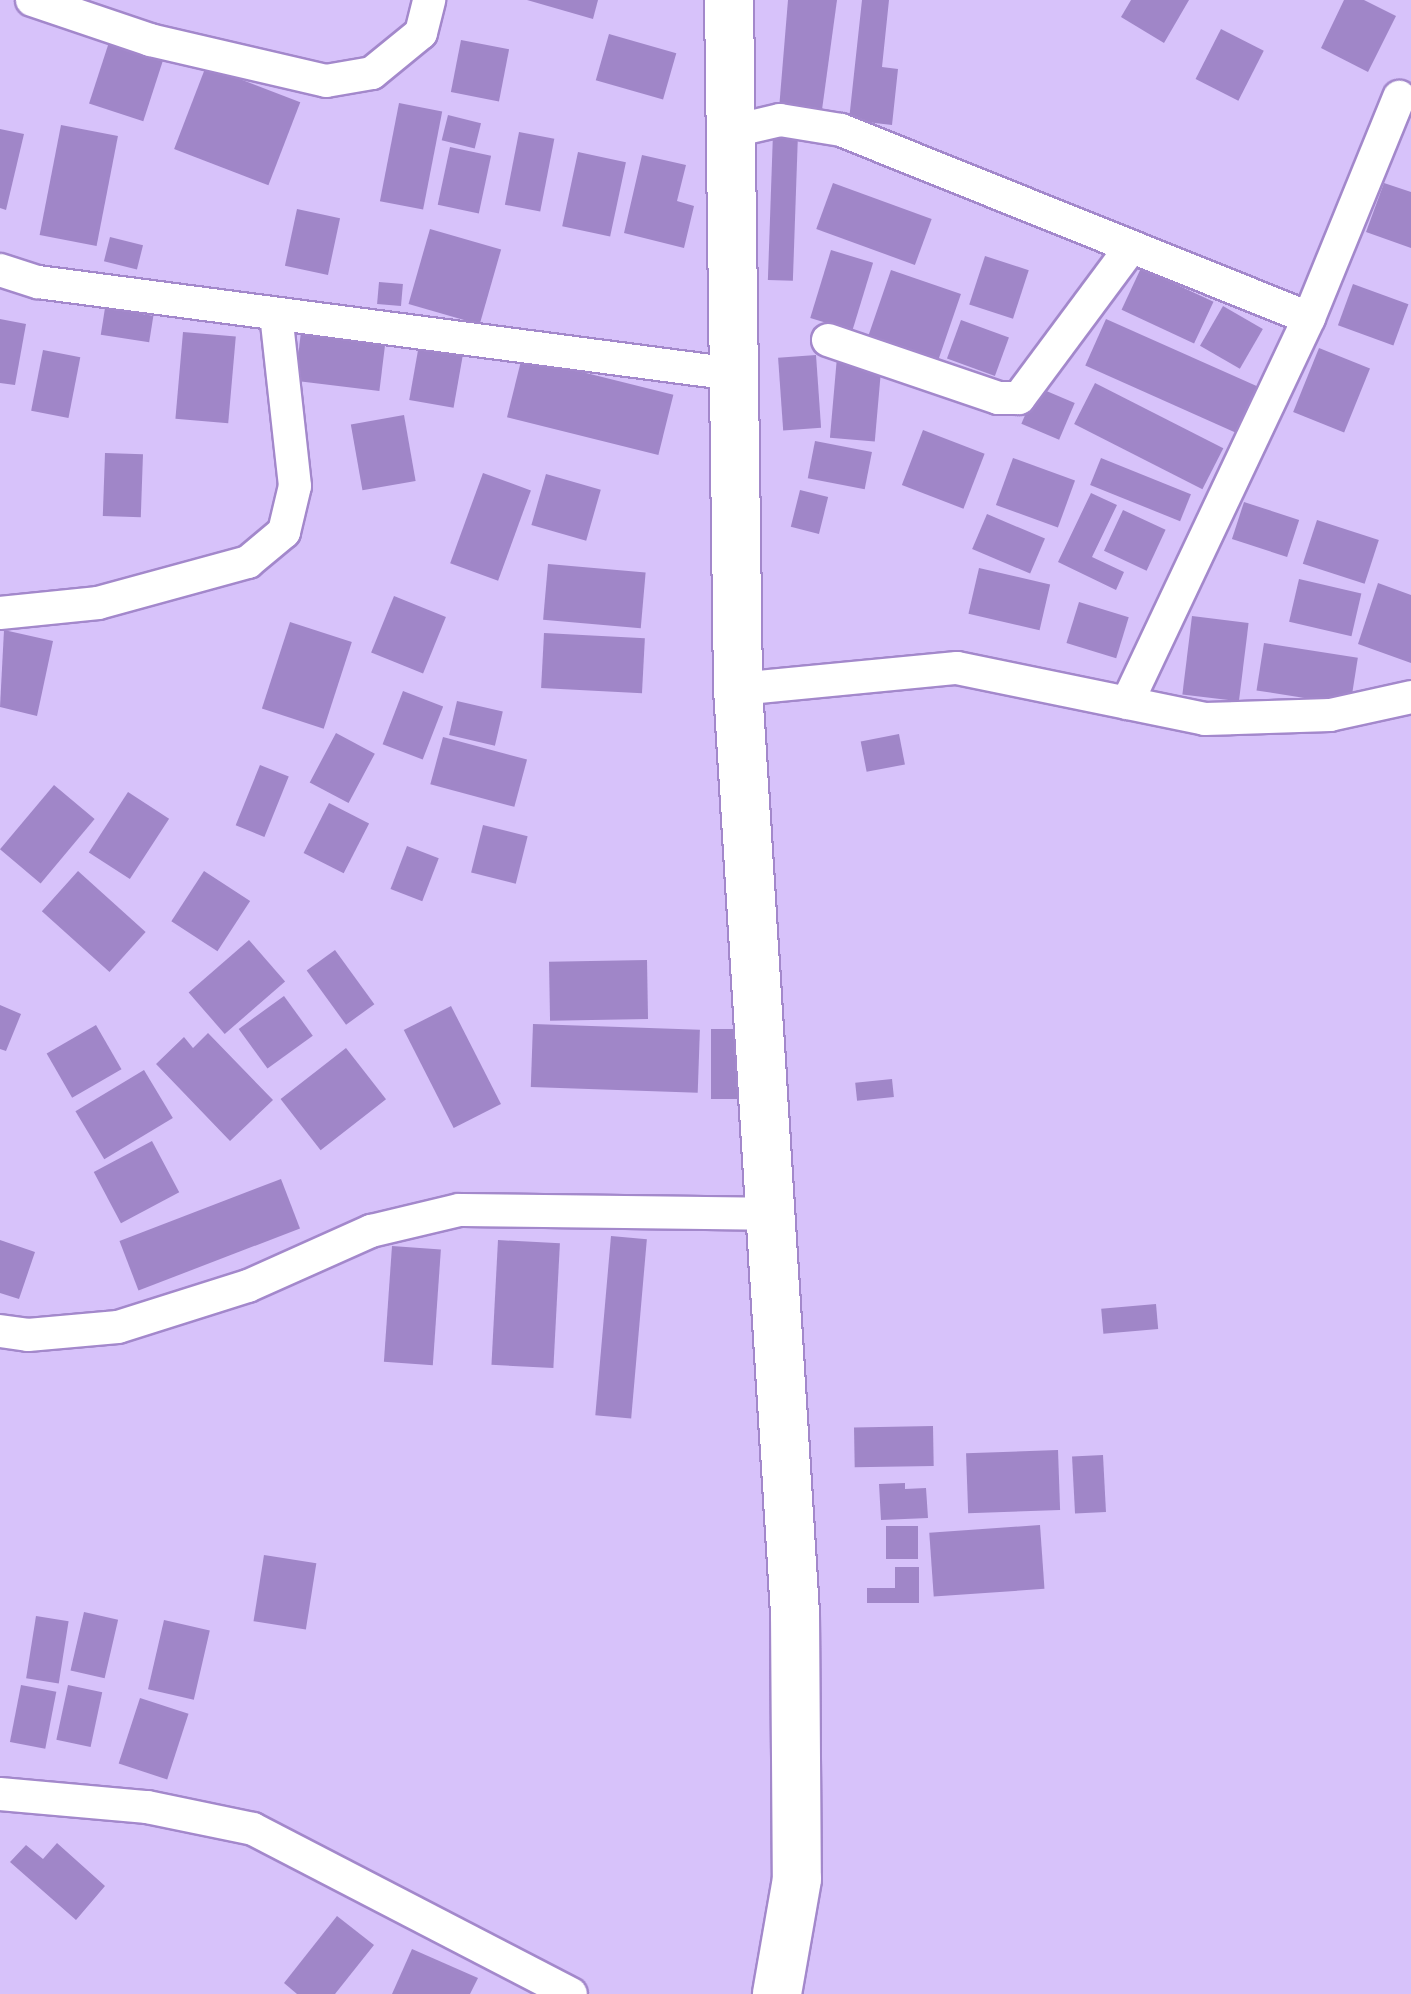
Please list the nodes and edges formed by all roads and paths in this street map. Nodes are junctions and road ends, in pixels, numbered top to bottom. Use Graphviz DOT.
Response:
graph roads {
  1 [pos="32,0"];
  2 [pos="430,0"];
  3 [pos="729,0"];
  4 [pos="1399,96"];
  5 [pos="729,132"];
  6 [pos="1129,250"];
  7 [pos="0,270"];
  8 [pos="276,314"];
  9 [pos="1309,318"];
  10 [pos="828,340"];
  11 [pos="734,374"];
  12 [pos="0,614"];
  13 [pos="738,689"];
  14 [pos="1411,697"];
  15 [pos="1127,703"];
  16 [pos="770,1214"];
  17 [pos="0,1331"];
  18 [pos="0,1794"];
  19 [pos="571,1994"];
  20 [pos="778,1994"];
  1 -- 2 [label="street"];
  3 -- 5 [label="street"];
  4 -- 9 [label="street"];
  5 -- 6 [label="street"];
  5 -- 11 [label="street"];
  6 -- 9 [label="street"];
  6 -- 10 [label="street"];
  7 -- 8 [label="street"];
  8 -- 11 [label="street"];
  8 -- 12 [label="street"];
  9 -- 15 [label="street"];
  11 -- 13 [label="street"];
  13 -- 15 [label="street"];
  13 -- 16 [label="street"];
  14 -- 15 [label="street"];
  16 -- 17 [label="street"];
  16 -- 20 [label="street"];
  18 -- 19 [label="street"];
}
